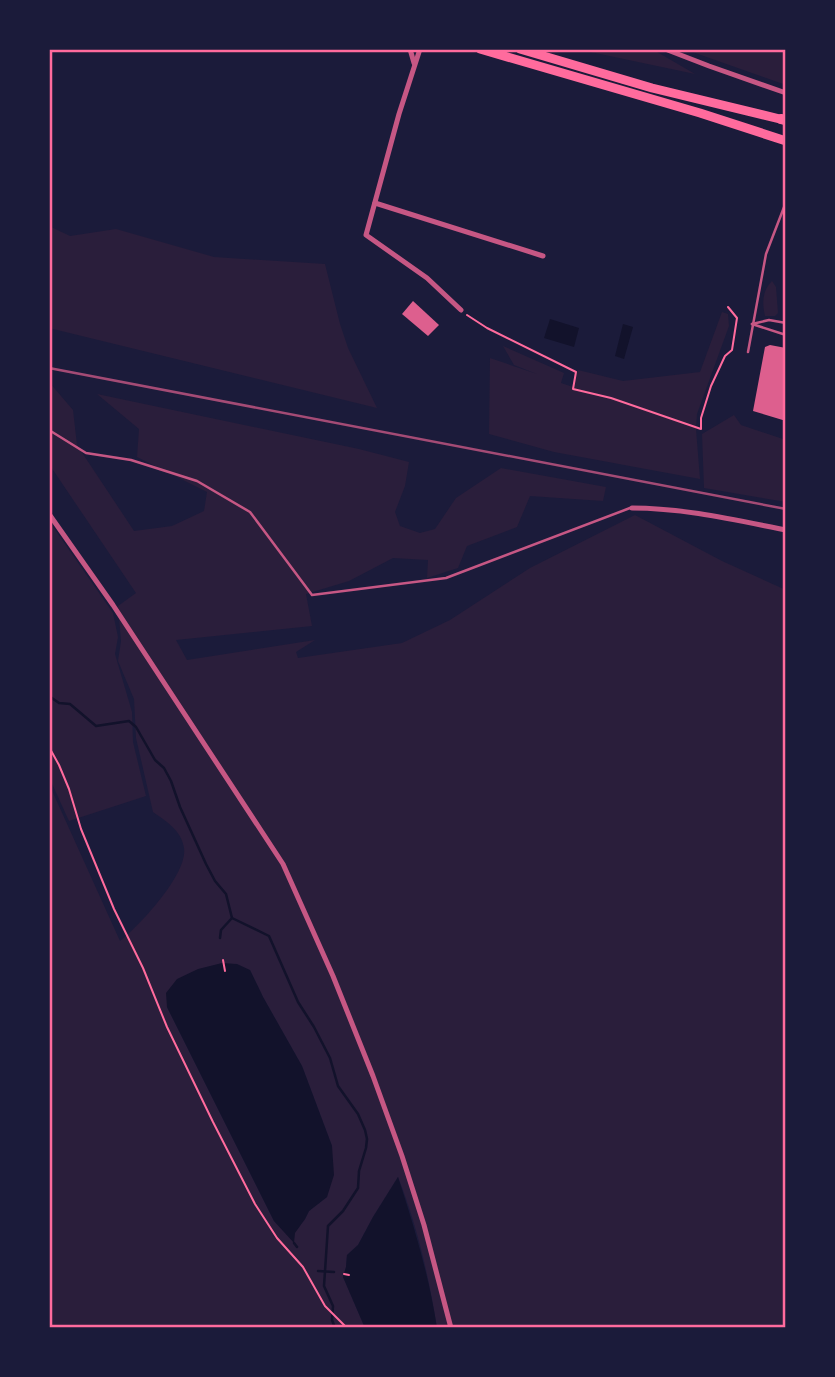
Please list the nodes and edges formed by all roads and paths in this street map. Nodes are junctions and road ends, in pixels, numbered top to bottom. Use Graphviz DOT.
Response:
graph roads {
  1 [pos="410,49"];
  2 [pos="420,49"];
  3 [pos="480,49"];
  4 [pos="520,49"];
  5 [pos="665,49"];
  6 [pos="414,66"];
  7 [pos="786,93"];
  8 [pos="784,120"];
  9 [pos="784,141"];
  10 [pos="374,202"];
  11 [pos="786,202"];
  12 [pos="543,256"];
  13 [pos="728,307"];
  14 [pos="461,310"];
  15 [pos="786,323"];
  16 [pos="752,324"];
  17 [pos="786,335"];
  18 [pos="732,350"];
  19 [pos="748,352"];
  20 [pos="49,430"];
  21 [pos="632,508"];
  22 [pos="49,514"];
  23 [pos="786,530"];
  24 [pos="49,747"];
  25 [pos="223,960"];
  26 [pos="225,971"];
  27 [pos="344,1274"];
  28 [pos="349,1275"];
  29 [pos="347,1328"];
  30 [pos="451,1328"];
  1 -- 6 [label="street"];
  2 -- 6 [label="street"];
  3 -- 9 [label="main road"];
  4 -- 8 [label="main road"];
  5 -- 7 [label="street"];
  6 -- 10 [label="street"];
  10 -- 12 [label="street"];
  10 -- 14 [label="street"];
  11 -- 16 [label="lane"];
  13 -- 18 [label="path"];
  14 -- 18 [label="path"];
  15 -- 16 [label="lane"];
  16 -- 17 [label="lane"];
  16 -- 19 [label="lane"];
  18 -- 19 [label="path"];
  20 -- 21 [label="lane"];
  21 -- 23 [label="street"];
  22 -- 30 [label="street"];
  24 -- 29 [label="path"];
  25 -- 26 [label="path"];
  27 -- 28 [label="path"];
}
